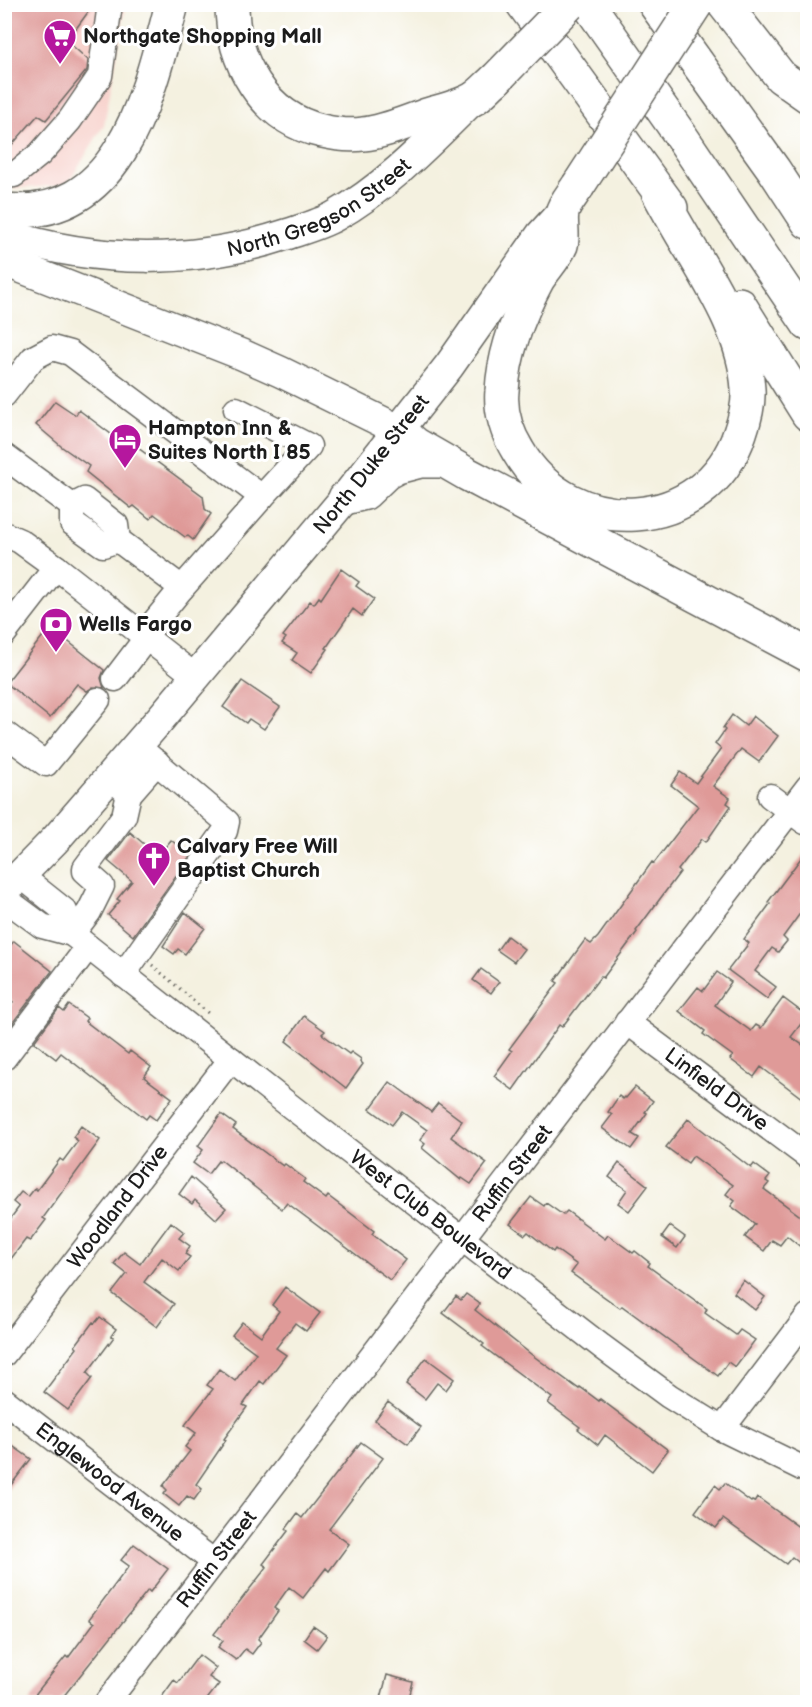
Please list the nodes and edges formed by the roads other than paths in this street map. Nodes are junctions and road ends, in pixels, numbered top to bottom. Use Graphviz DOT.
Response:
graph roads {
  1 [pos="110,4"];
  2 [pos="172,4"];
  3 [pos="232,4"];
  4 [pos="523,4"];
  5 [pos="569,4"];
  6 [pos="588,4"];
  7 [pos="655,4"];
  8 [pos="696,4"];
  9 [pos="724,4"];
  10 [pos="485,88"];
  11 [pos="807,96"];
  12 [pos="4,176"];
  13 [pos="658,192"];
  14 [pos="570,199"];
  15 [pos="4,210"];
  16 [pos="807,222"];
  17 [pos="4,234"];
  18 [pos="4,261"];
  19 [pos="807,324"];
  20 [pos="14,365"];
  21 [pos="4,395"];
  22 [pos="236,409"];
  23 [pos="807,414"];
  24 [pos="399,430"];
  25 [pos="4,456"];
  26 [pos="443,461"];
  27 [pos="262,497"];
  28 [pos="345,498"];
  29 [pos="4,534"];
  30 [pos="56,567"];
  31 [pos="182,588"];
  32 [pos="4,634"];
  33 [pos="147,638"];
  34 [pos="807,654"];
  35 [pos="195,676"];
  36 [pos="115,679"];
  37 [pos="98,700"];
  38 [pos="4,733"];
  39 [pos="147,754"];
  40 [pos="120,785"];
  41 [pos="807,787"];
  42 [pos="9,882"];
  43 [pos="80,941"];
  44 [pos="123,975"];
  45 [pos="627,1022"];
  46 [pos="4,1058"];
  47 [pos="231,1059"];
  48 [pos="807,1157"];
  49 [pos="462,1239"];
  50 [pos="807,1316"];
  51 [pos="4,1354"];
  52 [pos="4,1401"];
  53 [pos="722,1429"];
  54 [pos="807,1471"];
  55 [pos="214,1562"];
  56 [pos="108,1702"];
  1 -- 12 [label="street"];
  2 -- 15 [label="highway"];
  3 -- 10 [label="highway"];
  4 -- 13 [label="highway"];
  5 -- 10 [label="highway, North Gregson Street, bridge"];
  6 -- 19 [label="highway"];
  7 -- 16 [label="highway"];
  8 -- 14 [label="highway, North Duke Street, bridge"];
  9 -- 11 [label="highway"];
  10 -- 17 [label="main road, North Gregson Street"];
  13 -- 14 [label="highway"];
  13 -- 23 [label="highway"];
  14 -- 24 [label="main road, North Duke Street"];
  18 -- 24 [label="main road"];
  20 -- 21 [label="street"];
  20 -- 27 [label="street"];
  22 -- 27 [label="street"];
  24 -- 26 [label="highway"];
  24 -- 28 [label="main road, North Duke Street"];
  25 -- 31 [label="street"];
  26 -- 28 [label="highway"];
  26 -- 34 [label="highway"];
  27 -- 31 [label="street"];
  28 -- 35 [label="main road, North Duke Street"];
  29 -- 30 [label="street"];
  30 -- 32 [label="street"];
  30 -- 33 [label="street"];
  31 -- 33 [label="street"];
  33 -- 35 [label="street"];
  33 -- 36 [label="street"];
  35 -- 39 [label="main road, North Duke Street"];
  37 -- 38 [label="street"];
  39 -- 40 [label="main road, North Duke Street"];
  39 -- 44 [label="street"];
  40 -- 42 [label="main road, North Duke Street"];
  40 -- 43 [label="street"];
  41 -- 45 [label="street, Ruffin Street"];
  42 -- 43 [label="street, West Club Boulevard"];
  43 -- 44 [label="street, West Club Boulevard"];
  43 -- 46 [label="street"];
  44 -- 47 [label="street, West Club Boulevard"];
  45 -- 48 [label="street, Linfield Drive"];
  45 -- 49 [label="street, Ruffin Street"];
  47 -- 49 [label="street, West Club Boulevard"];
  47 -- 51 [label="street, Woodland Drive"];
  49 -- 53 [label="street, West Club Boulevard"];
  49 -- 55 [label="street, Ruffin Street"];
  50 -- 53 [label="street"];
  52 -- 55 [label="street, Englewood Avenue"];
  53 -- 54 [label="street, West Club Boulevard"];
  55 -- 56 [label="street, Ruffin Street"];
}
